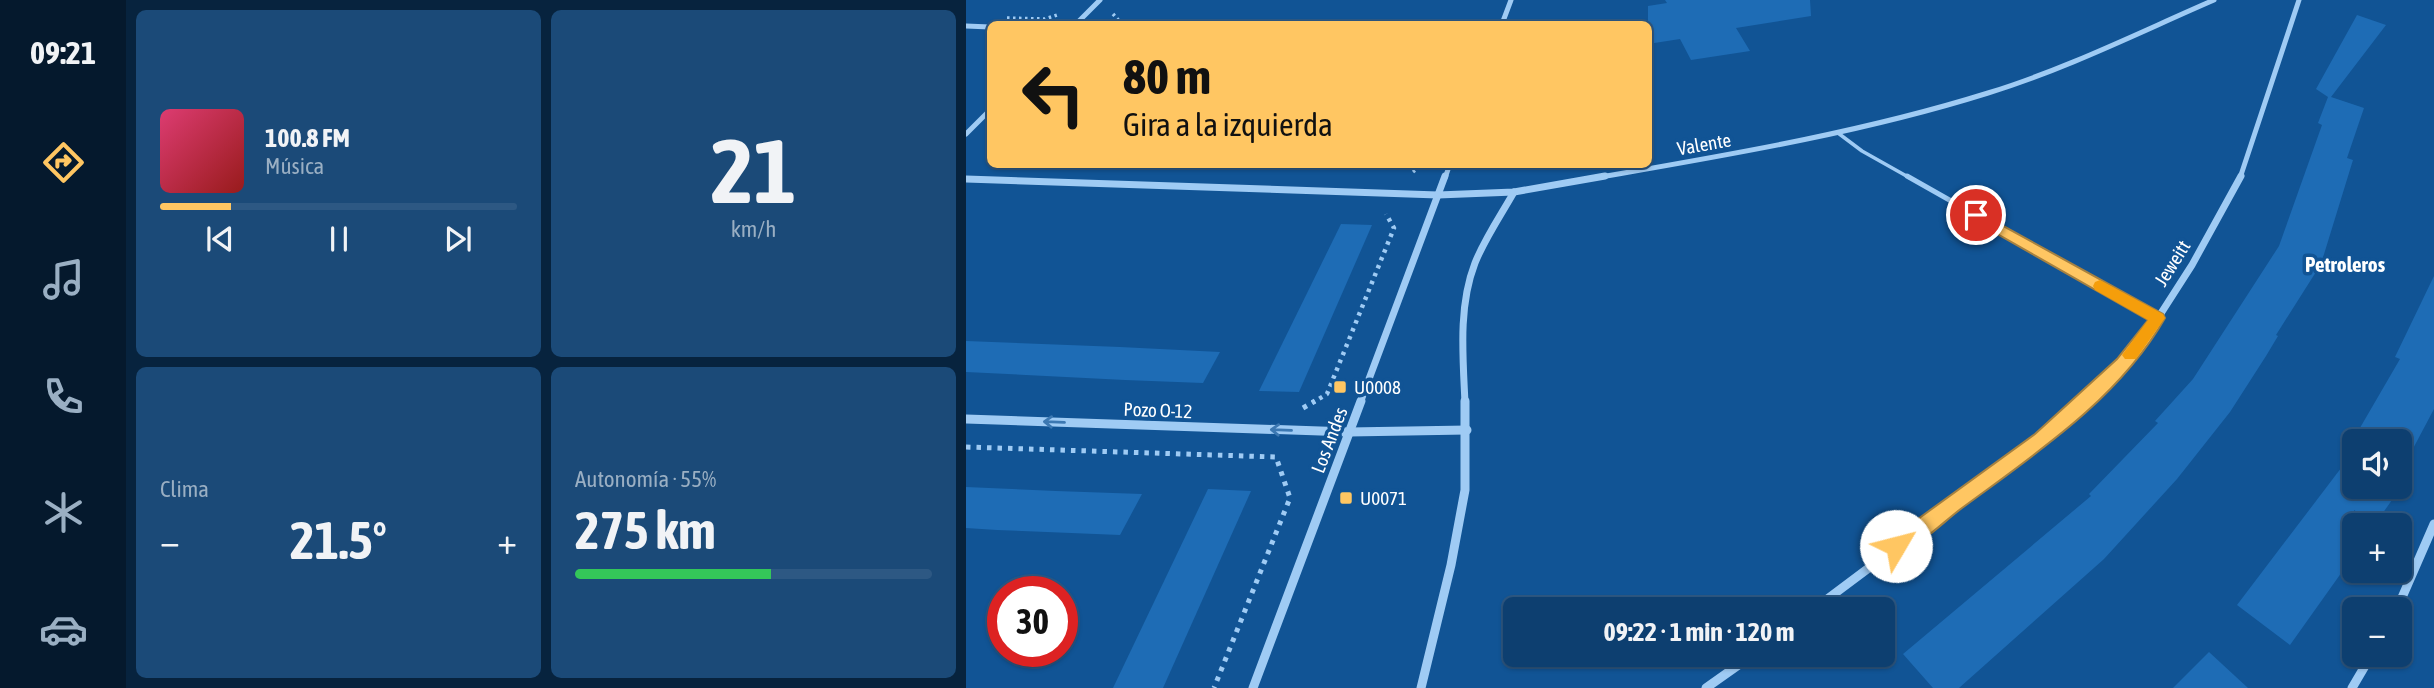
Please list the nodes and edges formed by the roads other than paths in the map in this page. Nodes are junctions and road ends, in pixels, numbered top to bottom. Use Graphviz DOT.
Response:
graph roads {
  1 [pos="1100,0"];
  2 [pos="1511,0"];
  3 [pos="2214,0"];
  4 [pos="2299,0"];
  5 [pos="1079,21"];
  6 [pos="1503,21"];
  7 [pos="966,26"];
  8 [pos="987,27"];
  9 [pos="987,113"];
  10 [pos="1838,133"];
  11 [pos="966,134"];
  12 [pos="1652,167"];
  13 [pos="1448,168"];
  14 [pos="1646,168"];
  15 [pos="966,179"];
  16 [pos="1514,192"];
  17 [pos="1438,195"];
  18 [pos="2158,318"];
  19 [pos="966,419"];
  20 [pos="1467,430"];
  21 [pos="1349,432"];
  22 [pos="2434,524"];
  23 [pos="1830,597"];
  24 [pos="2401,597"];
  25 [pos="1736,667"];
  26 [pos="2364,667"];
  27 [pos="1254,688"];
  28 [pos="1421,688"];
  29 [pos="1706,688"];
  30 [pos="2351,688"];
  1 -- 5 [label="street"];
  2 -- 6 [label="street"];
  3 -- 10 [label="street, Valente"];
  4 -- 18 [label="street, Jeweitt"];
  7 -- 8 [label="street"];
  9 -- 11 [label="street"];
  10 -- 12 [label="street, Valente"];
  10 -- 18 [label="lane"];
  13 -- 17 [label="street, Los Andes"];
  14 -- 16 [label="street, Valente"];
  15 -- 17 [label="street, Valente"];
  16 -- 17 [label="street, Valente"];
  16 -- 20 [label="street"];
  17 -- 21 [label="street, Los Andes"];
  18 -- 23 [label="street, Jeweitt"];
  21 -- 19 [label="street, Pozo O-12, one-way"];
  20 -- 21 [label="street, Pozo O-12"];
  20 -- 28 [label="street"];
  21 -- 27 [label="street, Los Andes"];
  22 -- 24 [label="street"];
  25 -- 29 [label="street"];
  26 -- 30 [label="street"];
}
